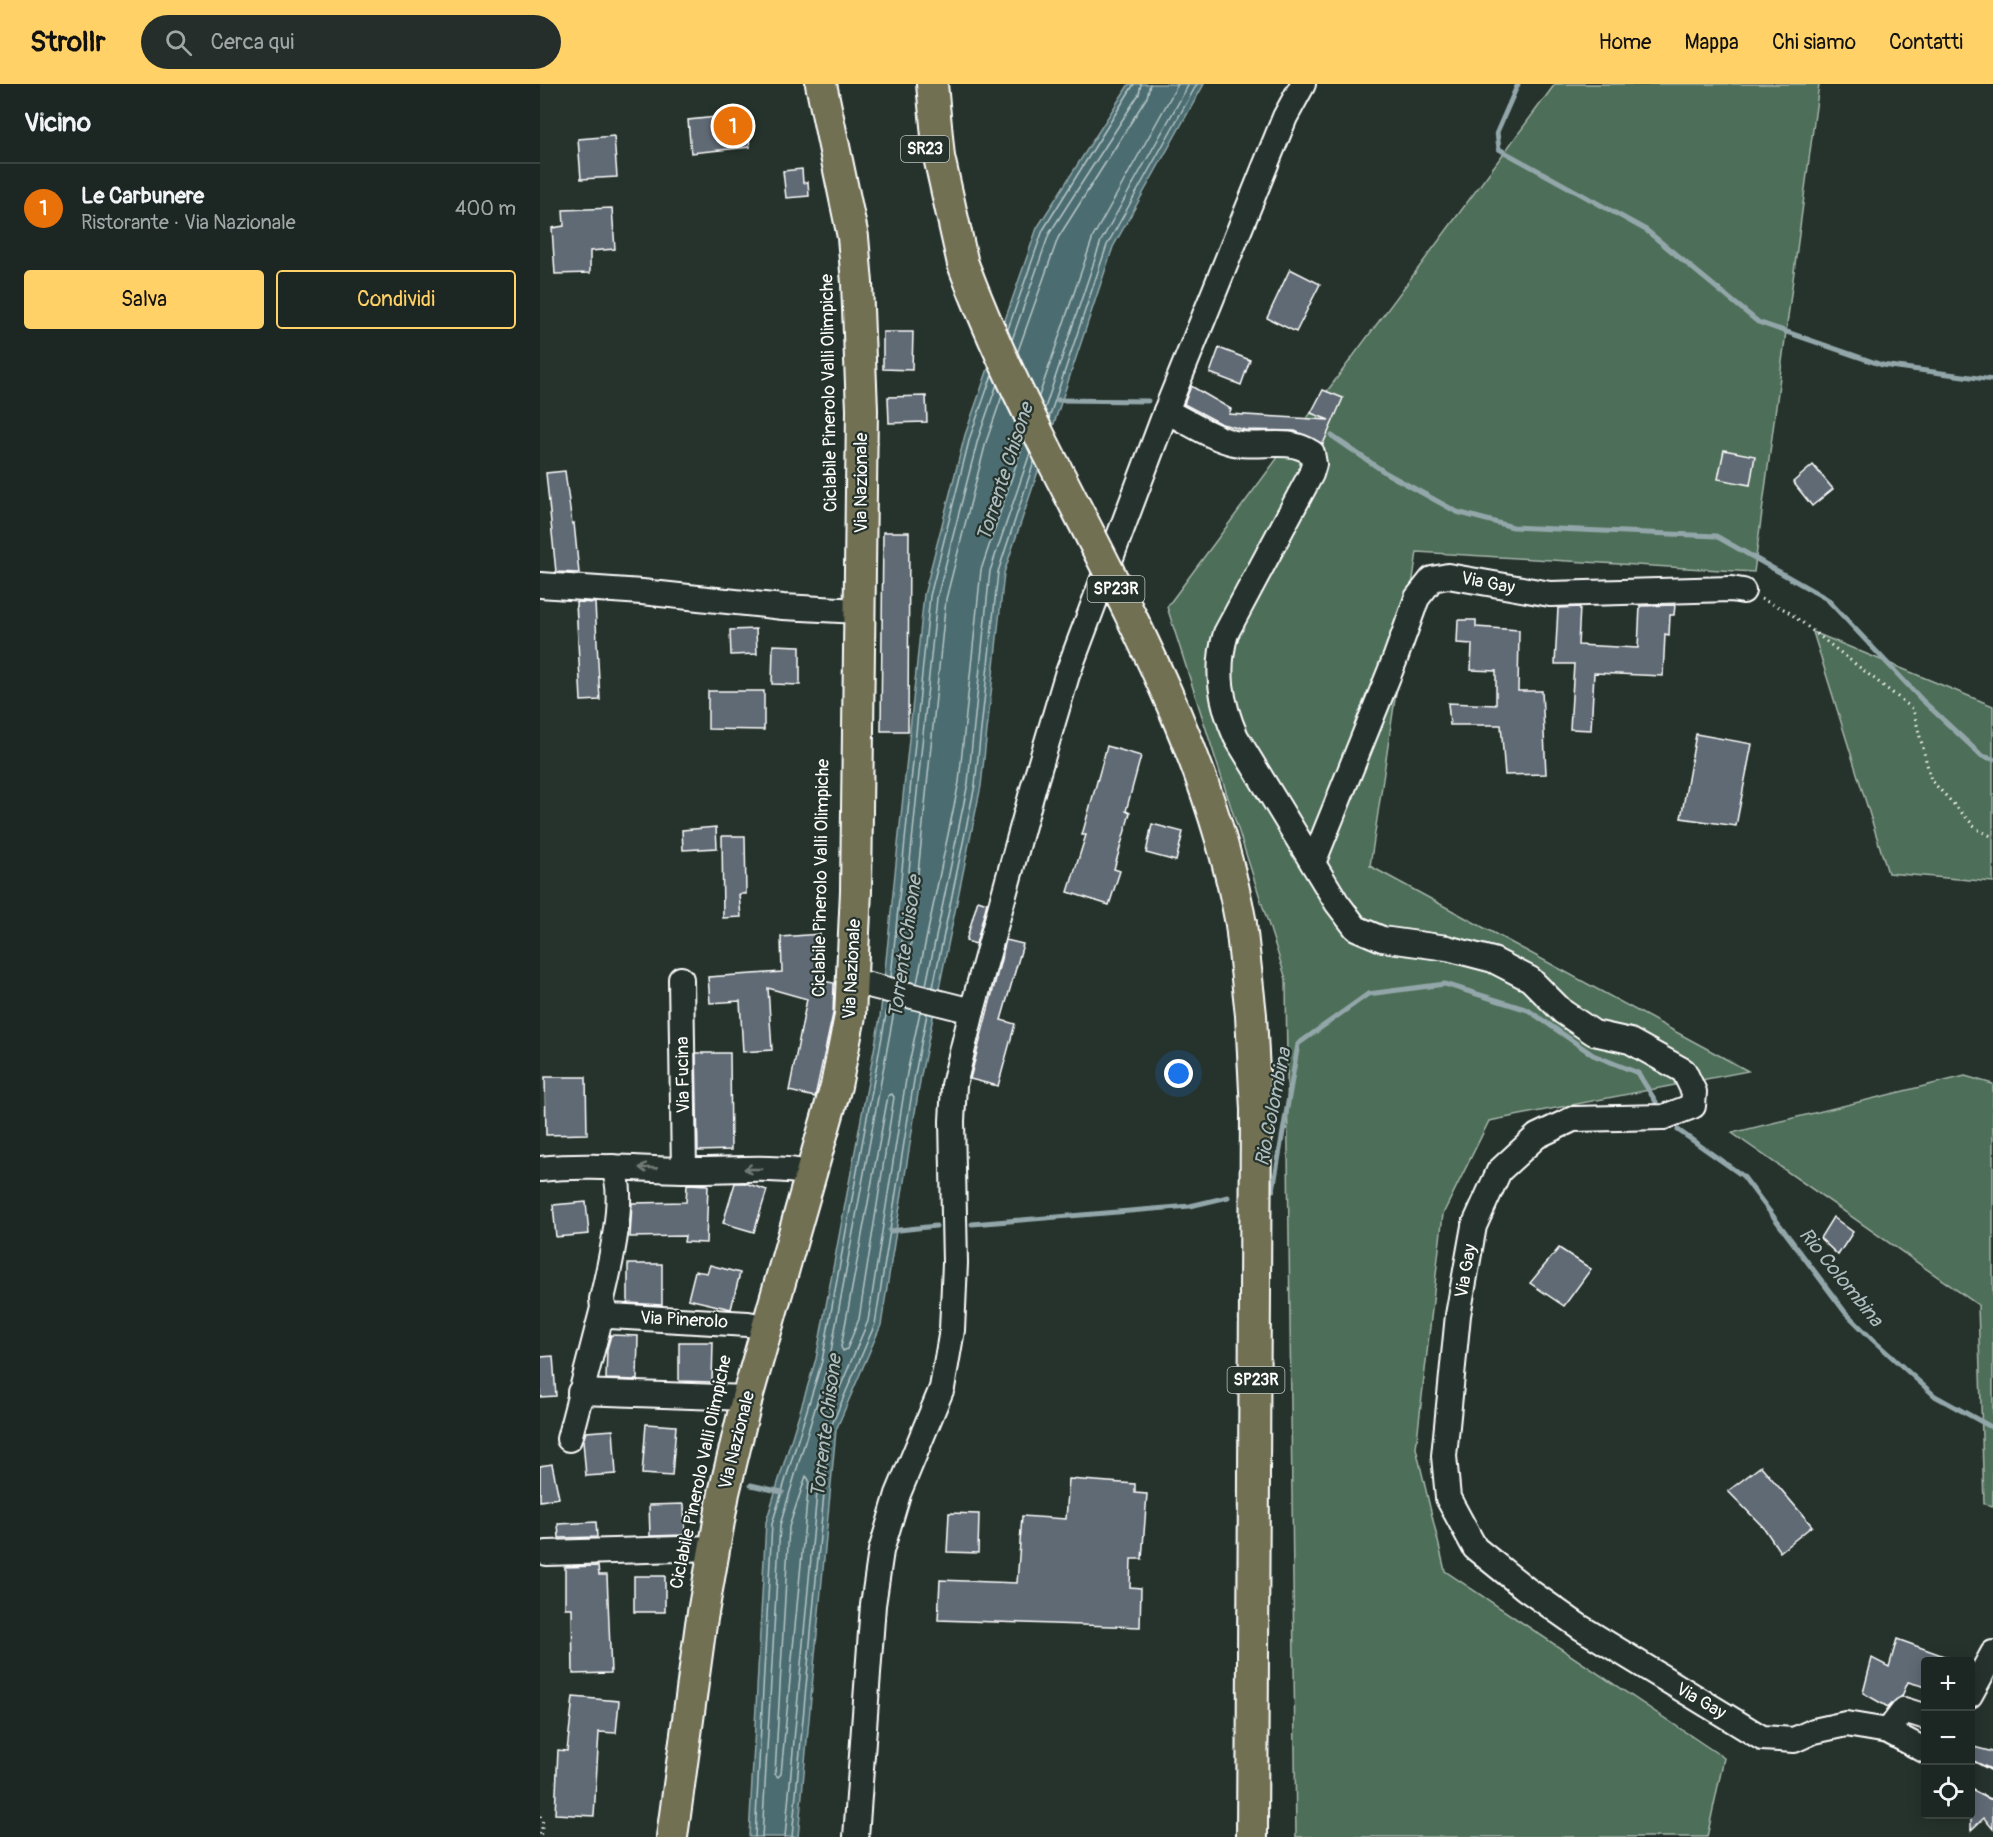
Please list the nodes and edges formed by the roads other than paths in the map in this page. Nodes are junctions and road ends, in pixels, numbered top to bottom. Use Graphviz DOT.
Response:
graph roads {
  1 [pos="820,84"];
  2 [pos="918,84"];
  3 [pos="932,84"];
  4 [pos="1303,84"];
  5 [pos="950,209"];
  6 [pos="1166,411"];
  7 [pos="540,585"];
  8 [pos="1743,591"];
  9 [pos="859,611"];
  10 [pos="1313,862"];
  11 [pos="681,980"];
  12 [pos="853,981"];
  13 [pos="972,1011"];
  14 [pos="612,1167"];
  15 [pos="540,1169"];
  16 [pos="684,1170"];
  17 [pos="811,1173"];
  18 [pos="603,1308"];
  19 [pos="768,1328"];
  20 [pos="580,1392"];
  21 [pos="747,1398"];
  22 [pos="569,1439"];
  23 [pos="713,1548"];
  24 [pos="547,1553"];
  25 [pos="1993,1653"];
  26 [pos="1975,1687"];
  27 [pos="1921,1715"];
  28 [pos="1888,1731"];
  29 [pos="1921,1748"];
  30 [pos="1975,1776"];
  31 [pos="1993,1786"];
  32 [pos="672,1837"];
  33 [pos="856,1837"];
  34 [pos="1252,1837"];
  1 -- 9 [label="main road, Via Nazionale"];
  2 -- 5 [label="main road, SR23"];
  3 -- 5 [label="main road, SP23R"];
  4 -- 6 [label="street"];
  5 -- 34 [label="main road, SP23R, bridge"];
  6 -- 10 [label="street, Via Gay"];
  6 -- 13 [label="street"];
  7 -- 9 [label="street"];
  8 -- 10 [label="street, Via Gay"];
  9 -- 12 [label="main road, Via Nazionale"];
  10 -- 28 [label="street, Via Gay"];
  11 -- 16 [label="street, Via Fucina"];
  12 -- 13 [label="street"];
  12 -- 17 [label="main road, Via Nazionale"];
  13 -- 33 [label="street"];
  14 -- 15 [label="street"];
  16 -- 14 [label="street, one-way"];
  14 -- 18 [label="street"];
  17 -- 16 [label="street, one-way"];
  17 -- 19 [label="main road, Via Nazionale"];
  18 -- 19 [label="street, Via Pinerolo"];
  18 -- 20 [label="street"];
  19 -- 21 [label="main road, Via Nazionale"];
  20 -- 21 [label="street"];
  20 -- 22 [label="street"];
  21 -- 23 [label="main road, Via Nazionale"];
  23 -- 24 [label="street"];
  23 -- 32 [label="main road, Via Nazionale"];
  25 -- 26 [label="street"];
  27 -- 28 [label="street"];
  28 -- 29 [label="street, Via Gay"];
  30 -- 31 [label="street"];
}
